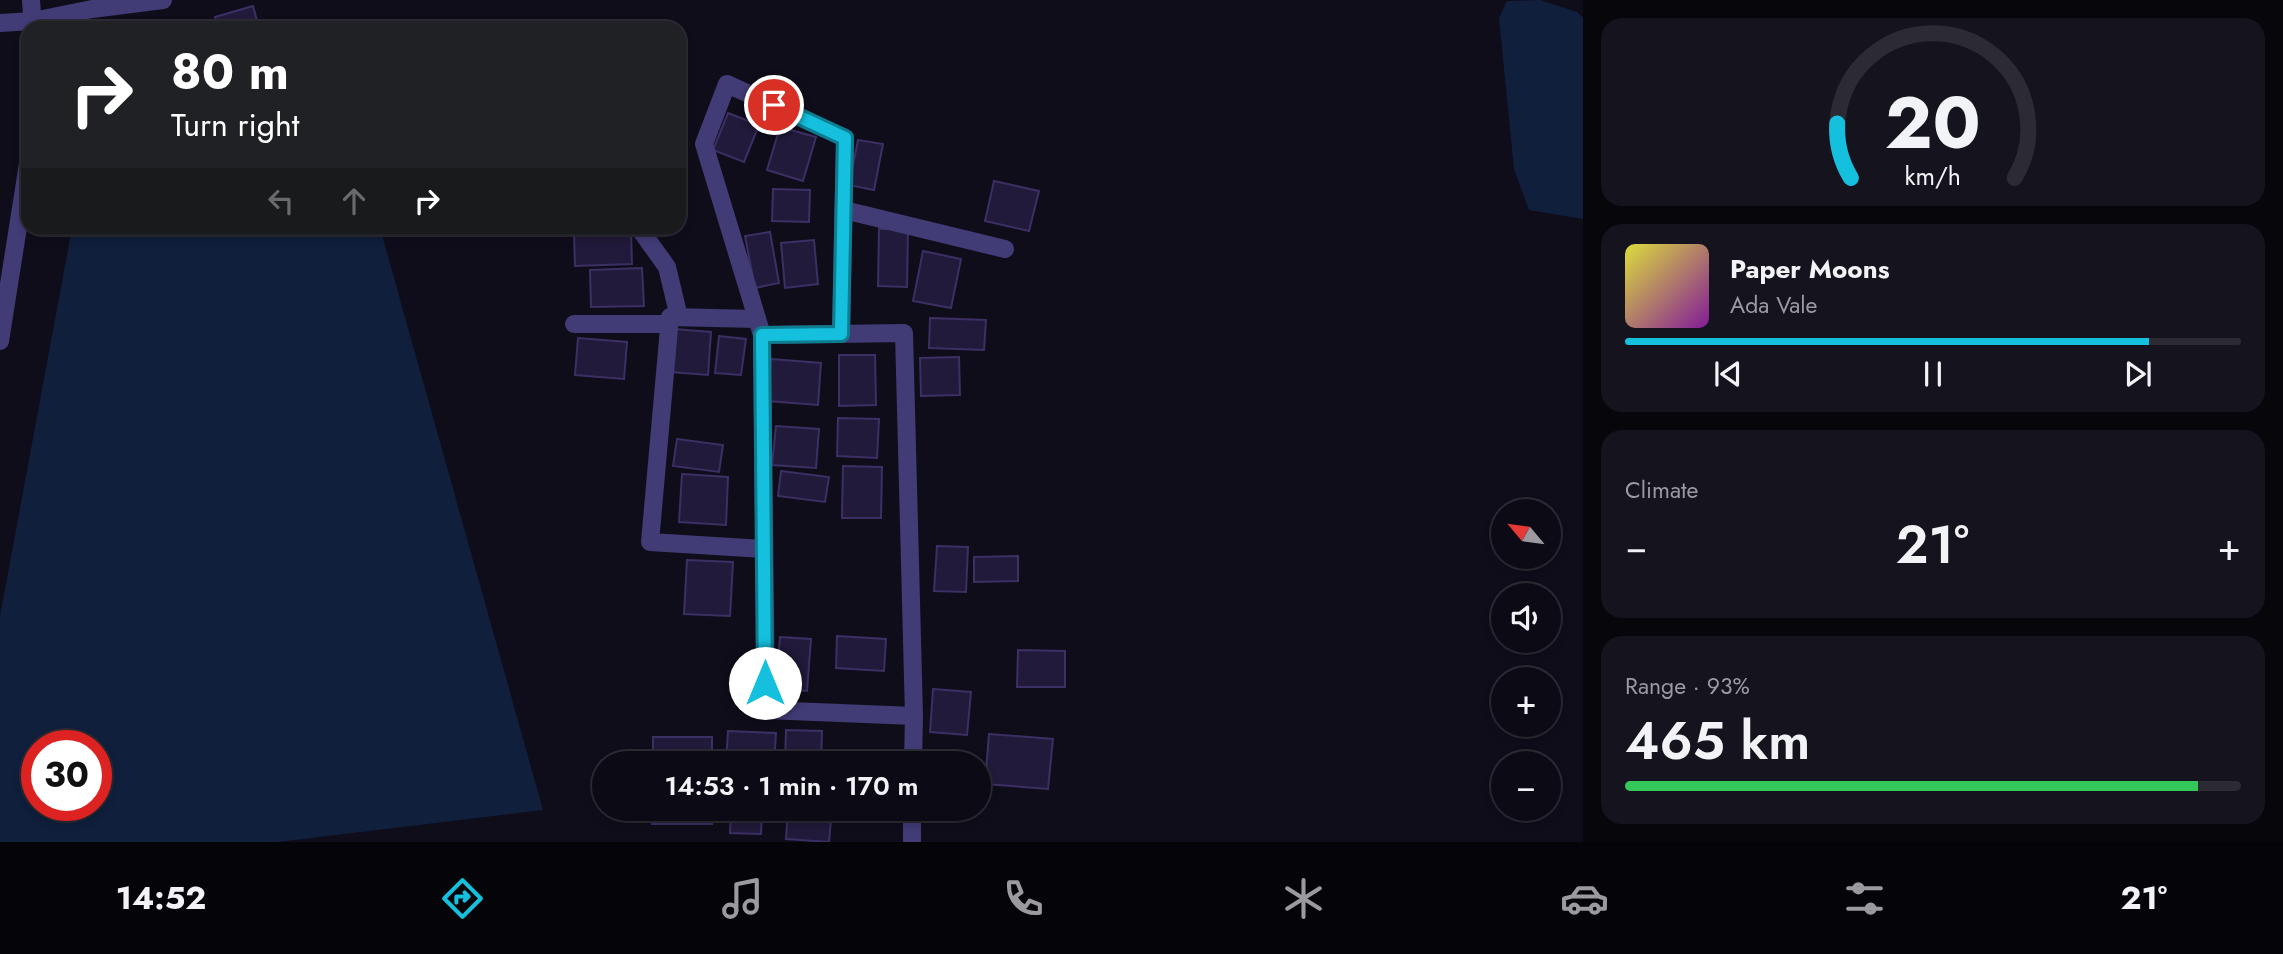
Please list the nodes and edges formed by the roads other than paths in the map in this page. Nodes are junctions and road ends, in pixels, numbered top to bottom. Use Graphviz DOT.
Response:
graph roads {
  1 [pos="31,0"];
  2 [pos="163,0"];
  3 [pos="33,21"];
  4 [pos="45,21"];
  5 [pos="0,23"];
  6 [pos="21,24"];
  7 [pos="21,208"];
  8 [pos="844,210"];
  9 [pos="644,235"];
  10 [pos="1005,249"];
  11 [pos="674,321"];
  12 [pos="574,324"];
  13 [pos="760,327"];
  14 [pos="841,334"];
  15 [pos="0,341"];
  16 [pos="764,549"];
  17 [pos="914,716"];
  18 [pos="913,751"];
  19 [pos="912,821"];
  20 [pos="912,842"];
  1 -- 3 [label="street"];
  2 -- 4 [label="street"];
  5 -- 6 [label="street"];
  7 -- 15 [label="street"];
  8 -- 10 [label="street"];
  8 -- 13 [label="street"];
  8 -- 14 [label="street"];
  9 -- 11 [label="street"];
  11 -- 12 [label="street"];
  11 -- 13 [label="street"];
  11 -- 16 [label="street"];
  13 -- 14 [label="street"];
  13 -- 16 [label="street"];
  14 -- 17 [label="street"];
  16 -- 17 [label="street"];
  17 -- 18 [label="street"];
  19 -- 20 [label="street"];
}
